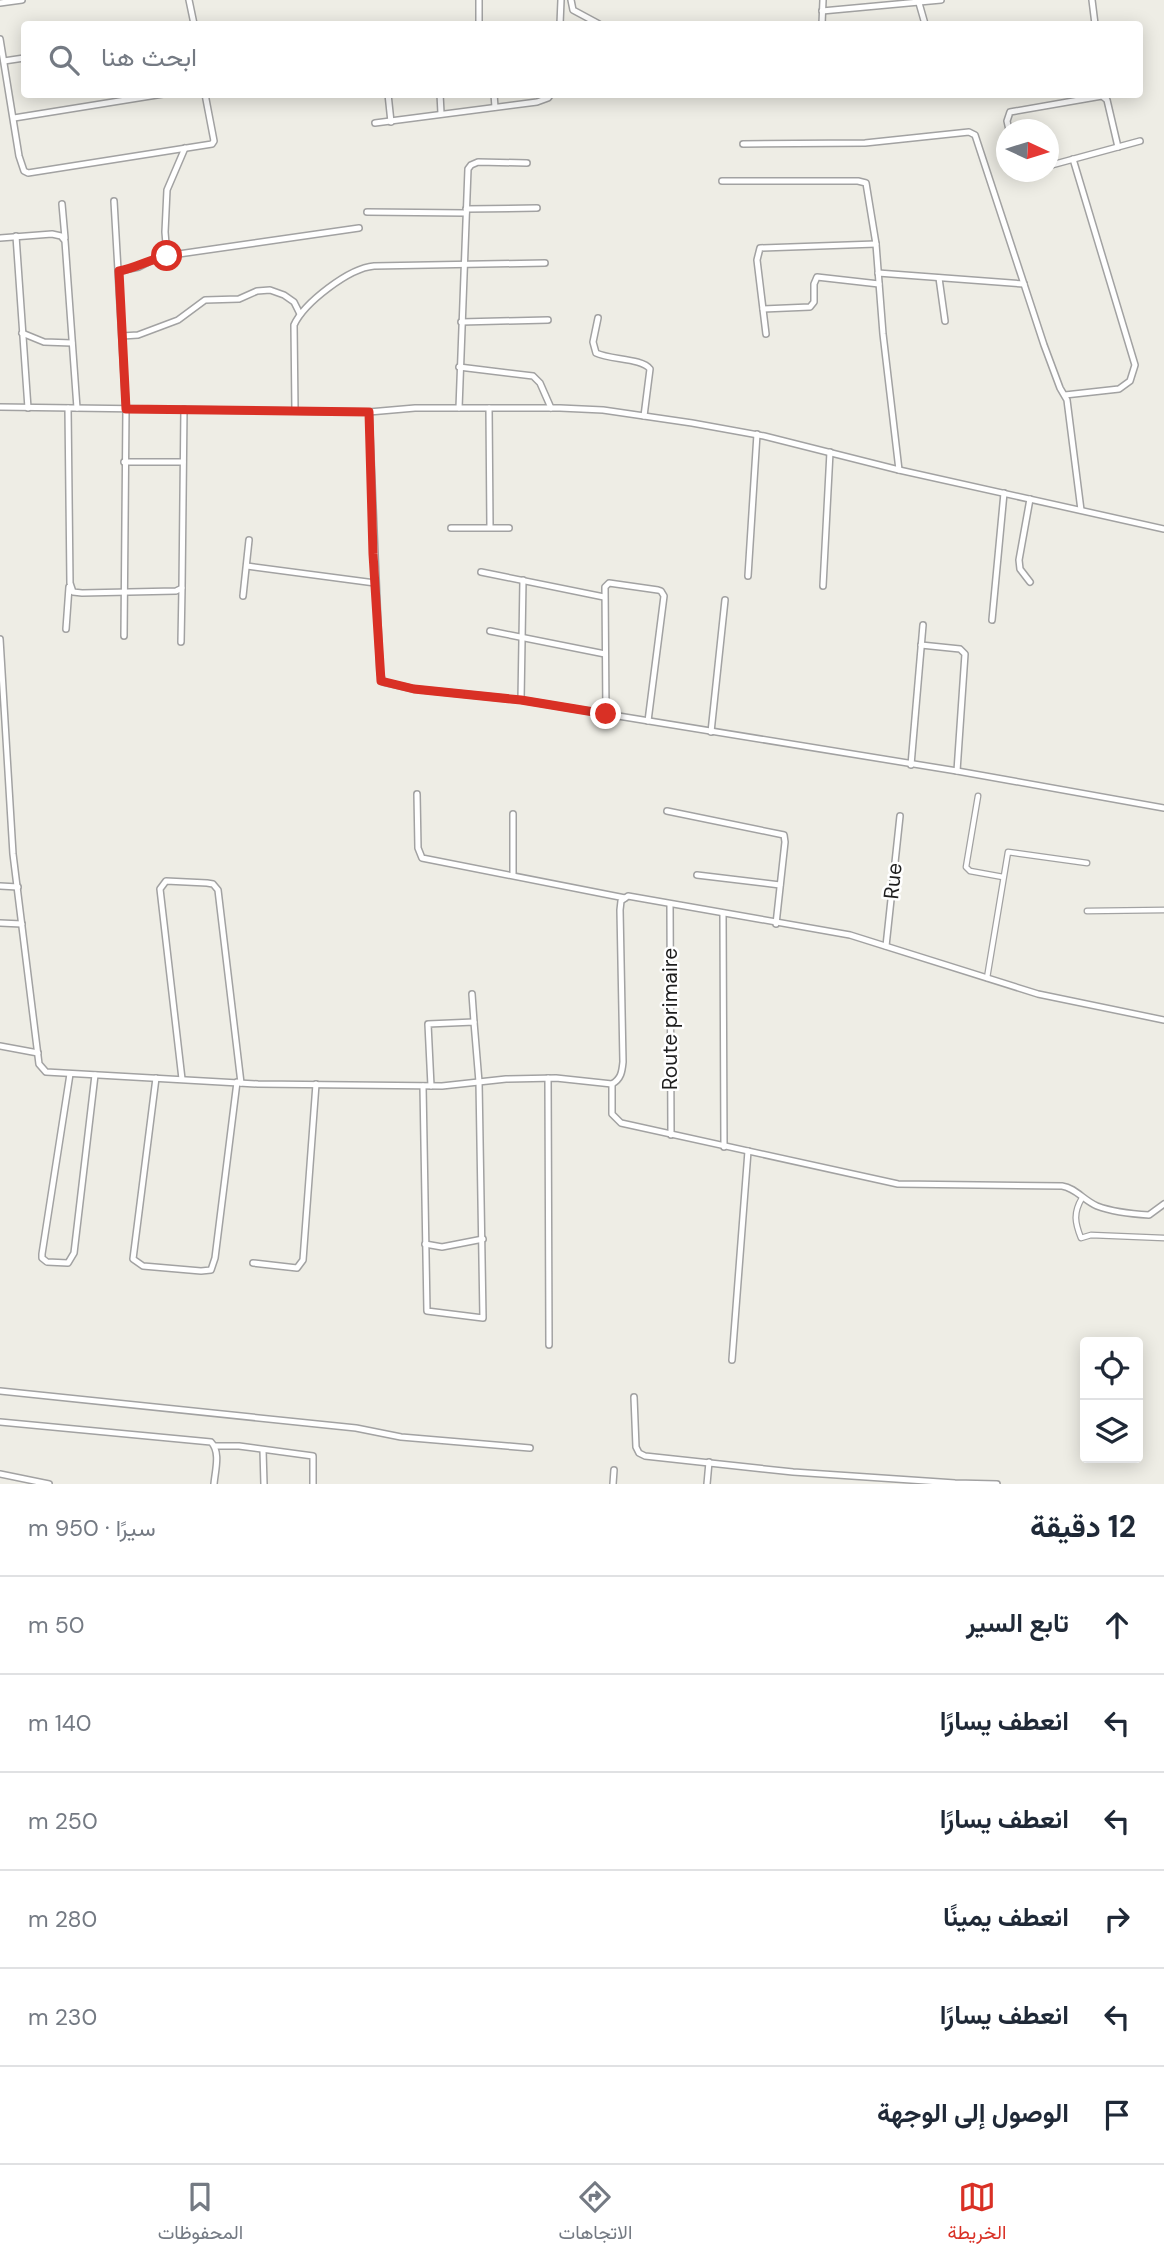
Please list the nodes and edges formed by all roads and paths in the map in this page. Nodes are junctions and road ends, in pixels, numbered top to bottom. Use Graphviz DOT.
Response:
graph roads {
  1 [pos="22,0"];
  2 [pos="189,0"];
  3 [pos="479,0"];
  4 [pos="561,0"];
  5 [pos="572,0"];
  6 [pos="823,0"];
  7 [pos="941,0"];
  8 [pos="1092,0"];
  9 [pos="888,3"];
  10 [pos="919,3"];
  11 [pos="0,4"];
  12 [pos="822,10"];
  13 [pos="193,21"];
  14 [pos="479,21"];
  15 [pos="560,21"];
  16 [pos="593,21"];
  17 [pos="821,21"];
  18 [pos="924,21"];
  19 [pos="1095,21"];
  20 [pos="0,38"];
  21 [pos="21,58"];
  22 [pos="4,61"];
  23 [pos="138,98"];
  24 [pos="206,98"];
  25 [pos="388,98"];
  26 [pos="440,98"];
  27 [pos="494,98"];
  28 [pos="546,98"];
  29 [pos="1090,98"];
  30 [pos="1104,98"];
  31 [pos="495,107"];
  32 [pos="441,113"];
  33 [pos="14,118"];
  34 [pos="1008,119"];
  35 [pos="391,122"];
  36 [pos="375,123"];
  37 [pos="1140,141"];
  38 [pos="743,144"];
  39 [pos="1118,147"];
  40 [pos="185,148"];
  41 [pos="1073,159"];
  42 [pos="527,163"];
  43 [pos="1059,163"];
  44 [pos="722,181"];
  45 [pos="114,201"];
  46 [pos="62,204"];
  47 [pos="537,208"];
  48 [pos="466,211"];
  49 [pos="367,212"];
  50 [pos="359,228"];
  51 [pos="16,236"];
  52 [pos="0,238"];
  53 [pos="65,241"];
  54 [pos="876,244"];
  55 [pos="167,256"];
  56 [pos="464,263"];
  57 [pos="545,263"];
  58 [pos="119,271"];
  59 [pos="878,273"];
  60 [pos="939,278"];
  61 [pos="879,284"];
  62 [pos="1024,284"];
  63 [pos="763,309"];
  64 [pos="300,314"];
  65 [pos="598,318"];
  66 [pos="548,320"];
  67 [pos="945,321"];
  68 [pos="461,322"];
  69 [pos="22,333"];
  70 [pos="766,334"];
  71 [pos="122,336"];
  72 [pos="72,343"];
  73 [pos="459,367"];
  74 [pos="1065,395"];
  75 [pos="0,407"];
  76 [pos="27,408"];
  77 [pos="68,408"];
  78 [pos="77,408"];
  79 [pos="458,408"];
  80 [pos="489,408"];
  81 [pos="551,408"];
  82 [pos="126,409"];
  83 [pos="184,410"];
  84 [pos="295,410"];
  85 [pos="369,412"];
  86 [pos="644,416"];
  87 [pos="757,435"];
  88 [pos="830,452"];
  89 [pos="124,462"];
  90 [pos="183,462"];
  91 [pos="900,470"];
  92 [pos="1004,494"];
  93 [pos="1030,499"];
  94 [pos="1081,510"];
  95 [pos="490,527"];
  96 [pos="451,528"];
  97 [pos="509,528"];
  98 [pos="1164,529"];
  99 [pos="249,540"];
  100 [pos="247,566"];
  101 [pos="481,572"];
  102 [pos="748,576"];
  103 [pos="523,580"];
  104 [pos="183,581"];
  105 [pos="1030,582"];
  106 [pos="70,583"];
  107 [pos="375,583"];
  108 [pos="823,586"];
  109 [pos="126,592"];
  110 [pos="243,596"];
  111 [pos="604,597"];
  112 [pos="725,600"];
  113 [pos="992,620"];
  114 [pos="923,625"];
  115 [pos="66,629"];
  116 [pos="490,631"];
  117 [pos="124,636"];
  118 [pos="522,637"];
  119 [pos="0,639"];
  120 [pos="181,642"];
  121 [pos="921,645"];
  122 [pos="605,654"];
  123 [pos="521,700"];
  124 [pos="606,714"];
  125 [pos="648,721"];
  126 [pos="711,732"];
  127 [pos="911,765"];
  128 [pos="957,771"];
  129 [pos="417,794"];
  130 [pos="978,796"];
  131 [pos="1164,807"];
  132 [pos="0,811"];
  133 [pos="10,811"];
  134 [pos="667,811"];
  135 [pos="513,814"];
  136 [pos="900,816"];
  137 [pos="1087,863"];
  138 [pos="513,874"];
  139 [pos="697,875"];
  140 [pos="1003,877"];
  141 [pos="780,885"];
  142 [pos="0,886"];
  143 [pos="18,887"];
  144 [pos="625,898"];
  145 [pos="670,904"];
  146 [pos="1164,910"];
  147 [pos="1087,911"];
  148 [pos="723,914"];
  149 [pos="0,923"];
  150 [pos="22,924"];
  151 [pos="776,924"];
  152 [pos="886,946"];
  153 [pos="987,978"];
  154 [pos="472,993"];
  155 [pos="1164,1020"];
  156 [pos="474,1022"];
  157 [pos="0,1046"];
  158 [pos="38,1053"];
  159 [pos="70,1074"];
  160 [pos="95,1075"];
  161 [pos="156,1078"];
  162 [pos="548,1078"];
  163 [pos="182,1079"];
  164 [pos="239,1082"];
  165 [pos="479,1082"];
  166 [pos="316,1084"];
  167 [pos="611,1084"];
  168 [pos="423,1086"];
  169 [pos="431,1086"];
  170 [pos="671,1135"];
  171 [pos="724,1147"];
  172 [pos="748,1151"];
  173 [pos="1082,1198"];
  174 [pos="1164,1205"];
  175 [pos="1164,1238"];
  176 [pos="483,1239"];
  177 [pos="425,1244"];
  178 [pos="253,1263"];
  179 [pos="549,1345"];
  180 [pos="732,1360"];
  181 [pos="0,1391"];
  182 [pos="634,1397"];
  183 [pos="0,1422"];
  184 [pos="215,1446"];
  185 [pos="530,1448"];
  186 [pos="263,1450"];
  187 [pos="709,1462"];
  188 [pos="614,1470"];
  189 [pos="0,1474"];
  190 [pos="49,1484"];
  191 [pos="214,1484"];
  192 [pos="264,1484"];
  193 [pos="313,1484"];
  194 [pos="613,1484"];
  195 [pos="707,1484"];
  196 [pos="997,1484"];
  1 -- 11 [label="street"];
  2 -- 13 [label="street"];
  3 -- 14 [label="street"];
  4 -- 15 [label="street"];
  5 -- 16 [label="street"];
  6 -- 12 [label="street"];
  7 -- 10 [label="street"];
  8 -- 19 [label="street"];
  9 -- 10 [label="street"];
  9 -- 12 [label="street"];
  10 -- 18 [label="street"];
  12 -- 17 [label="street"];
  20 -- 22 [label="street"];
  21 -- 22 [label="street"];
  22 -- 33 [label="street"];
  23 -- 33 [label="street"];
  24 -- 40 [label="street"];
  25 -- 35 [label="street"];
  26 -- 32 [label="street"];
  27 -- 31 [label="street"];
  28 -- 31 [label="street"];
  29 -- 34 [label="street"];
  30 -- 39 [label="street"];
  31 -- 32 [label="street"];
  32 -- 35 [label="street"];
  33 -- 40 [label="street"];
  35 -- 36 [label="street"];
  37 -- 39 [label="street"];
  38 -- 62 [label="street"];
  39 -- 41 [label="street"];
  40 -- 55 [label="street"];
  41 -- 43 [label="street"];
  41 -- 74 [label="street"];
  42 -- 48 [label="street"];
  44 -- 54 [label="street"];
  45 -- 58 [label="street"];
  46 -- 53 [label="street"];
  47 -- 48 [label="street"];
  48 -- 49 [label="street"];
  48 -- 56 [label="street"];
  50 -- 55 [label="street"];
  51 -- 52 [label="street"];
  51 -- 53 [label="street"];
  51 -- 69 [label="street"];
  53 -- 72 [label="street"];
  54 -- 59 [label="street"];
  54 -- 63 [label="street"];
  55 -- 58 [label="street"];
  56 -- 57 [label="street"];
  56 -- 64 [label="street"];
  56 -- 68 [label="street"];
  58 -- 71 [label="street"];
  59 -- 60 [label="street"];
  59 -- 61 [label="street"];
  60 -- 62 [label="street"];
  60 -- 67 [label="street"];
  61 -- 63 [label="street"];
  61 -- 91 [label="street"];
  62 -- 74 [label="street"];
  63 -- 70 [label="street"];
  64 -- 71 [label="street"];
  64 -- 84 [label="street"];
  65 -- 86 [label="street"];
  66 -- 68 [label="street"];
  68 -- 73 [label="street"];
  69 -- 72 [label="street"];
  69 -- 76 [label="street"];
  71 -- 82 [label="street"];
  72 -- 78 [label="street"];
  73 -- 79 [label="street"];
  73 -- 81 [label="street"];
  74 -- 94 [label="street"];
  75 -- 76 [label="street"];
  76 -- 77 [label="street"];
  77 -- 78 [label="street"];
  77 -- 106 [label="street"];
  78 -- 82 [label="street"];
  79 -- 80 [label="street"];
  79 -- 85 [label="street"];
  80 -- 81 [label="street"];
  80 -- 95 [label="street"];
  81 -- 86 [label="street"];
  82 -- 83 [label="street"];
  82 -- 89 [label="street"];
  83 -- 84 [label="street"];
  83 -- 90 [label="street"];
  84 -- 85 [label="street"];
  85 -- 107 [label="street"];
  86 -- 87 [label="street"];
  87 -- 88 [label="street"];
  87 -- 102 [label="street"];
  88 -- 91 [label="street"];
  88 -- 108 [label="street"];
  89 -- 90 [label="street"];
  89 -- 109 [label="street"];
  90 -- 104 [label="street"];
  91 -- 92 [label="street"];
  92 -- 93 [label="street"];
  92 -- 113 [label="street"];
  93 -- 94 [label="street"];
  93 -- 105 [label="street"];
  94 -- 98 [label="street"];
  95 -- 96 [label="street"];
  95 -- 97 [label="street"];
  99 -- 100 [label="street"];
  100 -- 107 [label="street"];
  100 -- 110 [label="street"];
  101 -- 103 [label="street"];
  103 -- 111 [label="street"];
  103 -- 118 [label="street"];
  104 -- 109 [label="street"];
  104 -- 120 [label="street"];
  106 -- 109 [label="street"];
  106 -- 115 [label="street"];
  107 -- 123 [label="street"];
  109 -- 117 [label="street"];
  111 -- 122 [label="street"];
  111 -- 125 [label="street"];
  112 -- 126 [label="street"];
  114 -- 121 [label="street"];
  116 -- 118 [label="street"];
  118 -- 122 [label="street"];
  118 -- 123 [label="street"];
  119 -- 133 [label="street"];
  121 -- 127 [label="street"];
  121 -- 128 [label="street"];
  122 -- 124 [label="street"];
  123 -- 124 [label="street"];
  124 -- 125 [label="street"];
  125 -- 126 [label="street"];
  126 -- 127 [label="street"];
  127 -- 128 [label="street"];
  128 -- 131 [label="street"];
  129 -- 138 [label="street"];
  130 -- 140 [label="street"];
  132 -- 133 [label="street"];
  133 -- 143 [label="street"];
  134 -- 141 [label="street"];
  135 -- 138 [label="street"];
  136 -- 152 [label="street, Rue"];
  137 -- 140 [label="street"];
  138 -- 144 [label="street"];
  139 -- 141 [label="street"];
  140 -- 153 [label="street"];
  141 -- 151 [label="street"];
  142 -- 143 [label="street"];
  143 -- 150 [label="street"];
  144 -- 145 [label="street"];
  144 -- 167 [label="street"];
  145 -- 148 [label="street"];
  145 -- 170 [label="street, Route primaire"];
  146 -- 147 [label="street"];
  148 -- 151 [label="street"];
  148 -- 171 [label="street"];
  149 -- 150 [label="street"];
  150 -- 158 [label="street"];
  151 -- 152 [label="street"];
  152 -- 153 [label="street"];
  153 -- 155 [label="street"];
  154 -- 156 [label="street"];
  156 -- 165 [label="street"];
  156 -- 169 [label="street"];
  157 -- 158 [label="street"];
  158 -- 159 [label="street"];
  159 -- 160 [label="street"];
  159 -- 160 [label="street"];
  160 -- 161 [label="street"];
  161 -- 163 [label="street"];
  161 -- 164 [label="street"];
  162 -- 165 [label="street"];
  162 -- 167 [label="street"];
  162 -- 179 [label="street"];
  163 -- 164 [label="street"];
  163 -- 164 [label="street"];
  164 -- 166 [label="street"];
  165 -- 169 [label="street"];
  165 -- 176 [label="street"];
  166 -- 168 [label="street"];
  166 -- 178 [label="street"];
  167 -- 170 [label="street"];
  168 -- 169 [label="street"];
  168 -- 177 [label="street"];
  170 -- 171 [label="street"];
  171 -- 172 [label="street"];
  172 -- 173 [label="street"];
  172 -- 180 [label="street"];
  173 -- 174 [label="street"];
  173 -- 175 [label="street"];
  176 -- 177 [label="street"];
  176 -- 177 [label="street"];
  181 -- 185 [label="street"];
  182 -- 187 [label="street"];
  183 -- 184 [label="street"];
  184 -- 186 [label="street"];
  184 -- 191 [label="street"];
  186 -- 192 [label="street"];
  186 -- 193 [label="street"];
  187 -- 195 [label="street"];
  187 -- 196 [label="street"];
  188 -- 194 [label="street"];
  189 -- 190 [label="street"];
}
